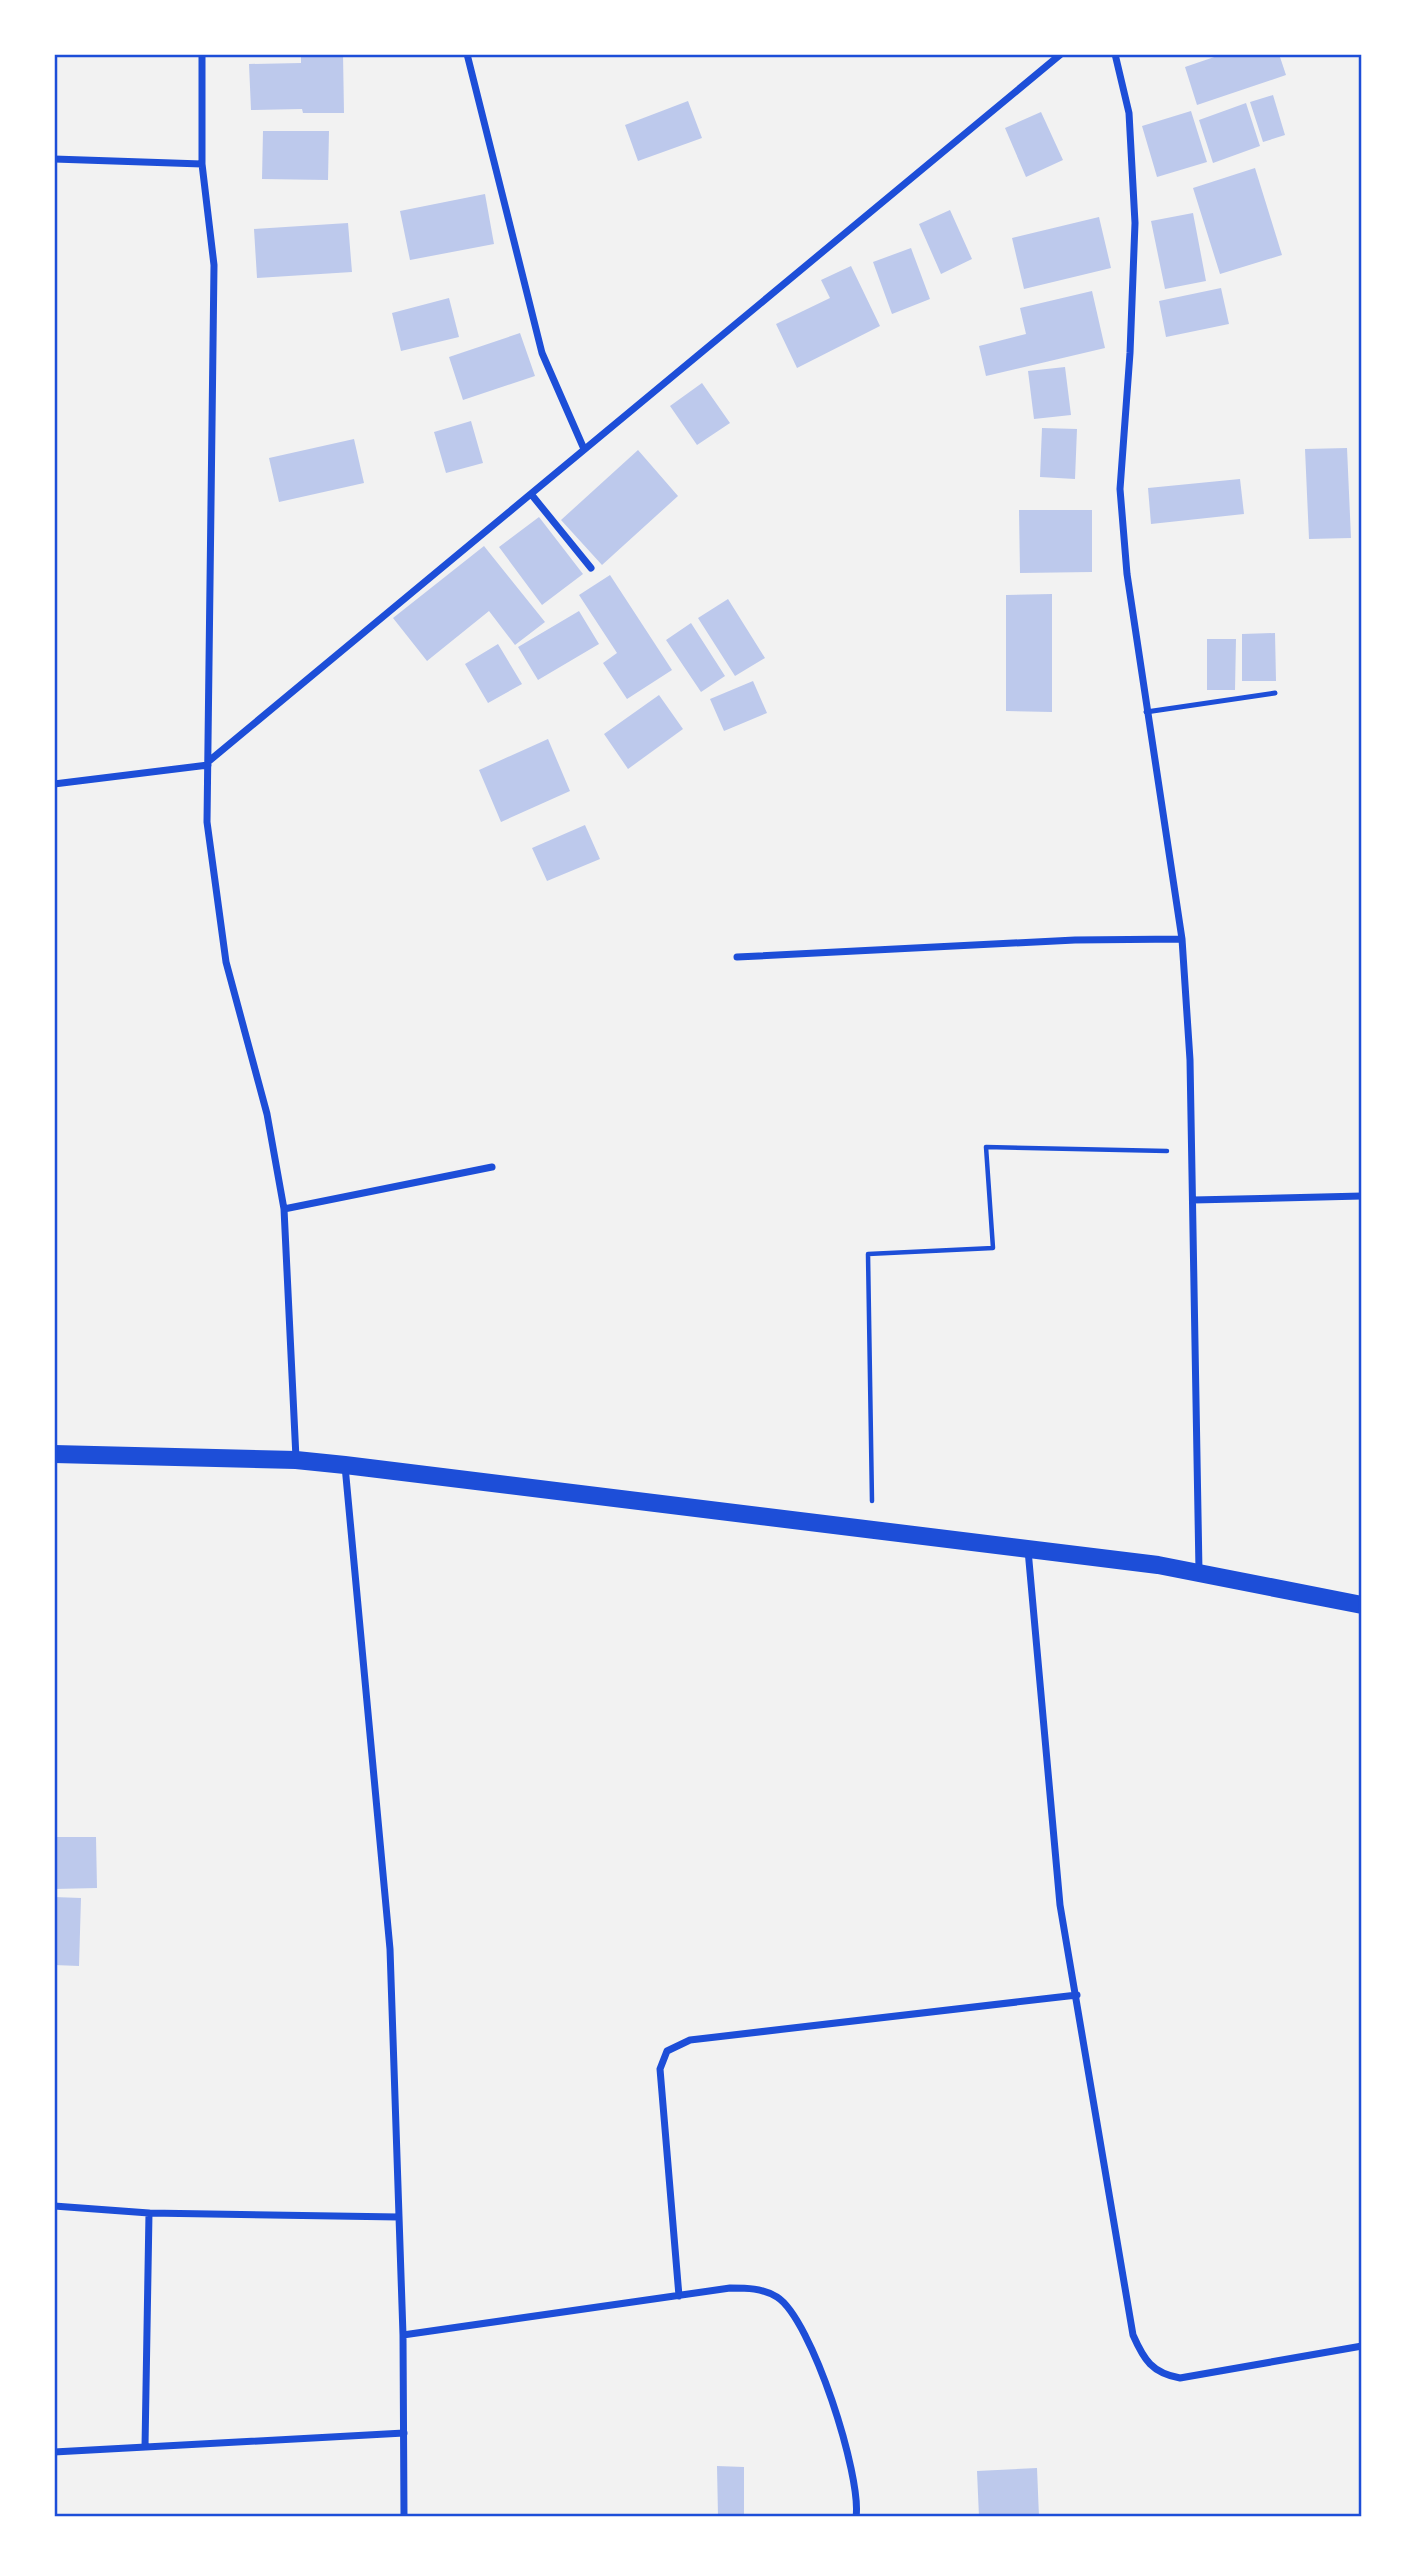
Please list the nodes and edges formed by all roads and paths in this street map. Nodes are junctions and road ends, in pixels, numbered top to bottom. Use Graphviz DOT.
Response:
graph roads {
  1 [pos="202,54"];
  2 [pos="467,54"];
  3 [pos="1061,54"];
  4 [pos="1115,54"];
  5 [pos="54,159"];
  6 [pos="202,164"];
  7 [pos="584,449"];
  8 [pos="531,494"];
  9 [pos="591,568"];
  10 [pos="1275,693"];
  11 [pos="1146,712"];
  12 [pos="209,763"];
  13 [pos="54,784"];
  14 [pos="1182,939"];
  15 [pos="737,957"];
  16 [pos="1192,1151"];
  17 [pos="492,1167"];
  18 [pos="1362,1196"];
  19 [pos="1192,1199"];
  20 [pos="284,1209"];
  21 [pos="54,1454"];
  22 [pos="296,1460"];
  23 [pos="345,1465"];
  24 [pos="872,1530"];
  25 [pos="1028,1549"];
  26 [pos="1199,1571"];
  27 [pos="1362,1605"];
  28 [pos="1077,1995"];
  29 [pos="54,2206"];
  30 [pos="149,2213"];
  31 [pos="399,2217"];
  32 [pos="679,2296"];
  33 [pos="403,2335"];
  34 [pos="1362,2346"];
  35 [pos="404,2433"];
  36 [pos="145,2447"];
  37 [pos="54,2452"];
  38 [pos="404,2517"];
  39 [pos="856,2517"];
  1 -- 6 [label="street"];
  2 -- 7 [label="street"];
  3 -- 7 [label="street"];
  4 -- 11 [label="street"];
  5 -- 6 [label="street"];
  6 -- 12 [label="street"];
  7 -- 8 [label="street"];
  8 -- 9 [label="street"];
  8 -- 12 [label="street"];
  10 -- 11 [label="lane"];
  11 -- 14 [label="street"];
  12 -- 13 [label="street"];
  12 -- 20 [label="street"];
  14 -- 15 [label="street"];
  14 -- 16 [label="street"];
  16 -- 19 [label="street"];
  16 -- 24 [label="path"];
  17 -- 20 [label="street"];
  18 -- 19 [label="street"];
  19 -- 26 [label="street"];
  20 -- 22 [label="street"];
  21 -- 22 [label="main road"];
  22 -- 23 [label="main road"];
  23 -- 24 [label="main road"];
  23 -- 31 [label="street"];
  24 -- 25 [label="main road"];
  25 -- 26 [label="main road"];
  25 -- 28 [label="street"];
  26 -- 27 [label="main road"];
  28 -- 32 [label="street"];
  28 -- 34 [label="street"];
  29 -- 30 [label="street"];
  30 -- 31 [label="street"];
  30 -- 36 [label="street"];
  31 -- 33 [label="street"];
  32 -- 33 [label="street"];
  32 -- 39 [label="street"];
  33 -- 35 [label="street"];
  35 -- 36 [label="street"];
  35 -- 38 [label="street"];
  36 -- 37 [label="street"];
}
